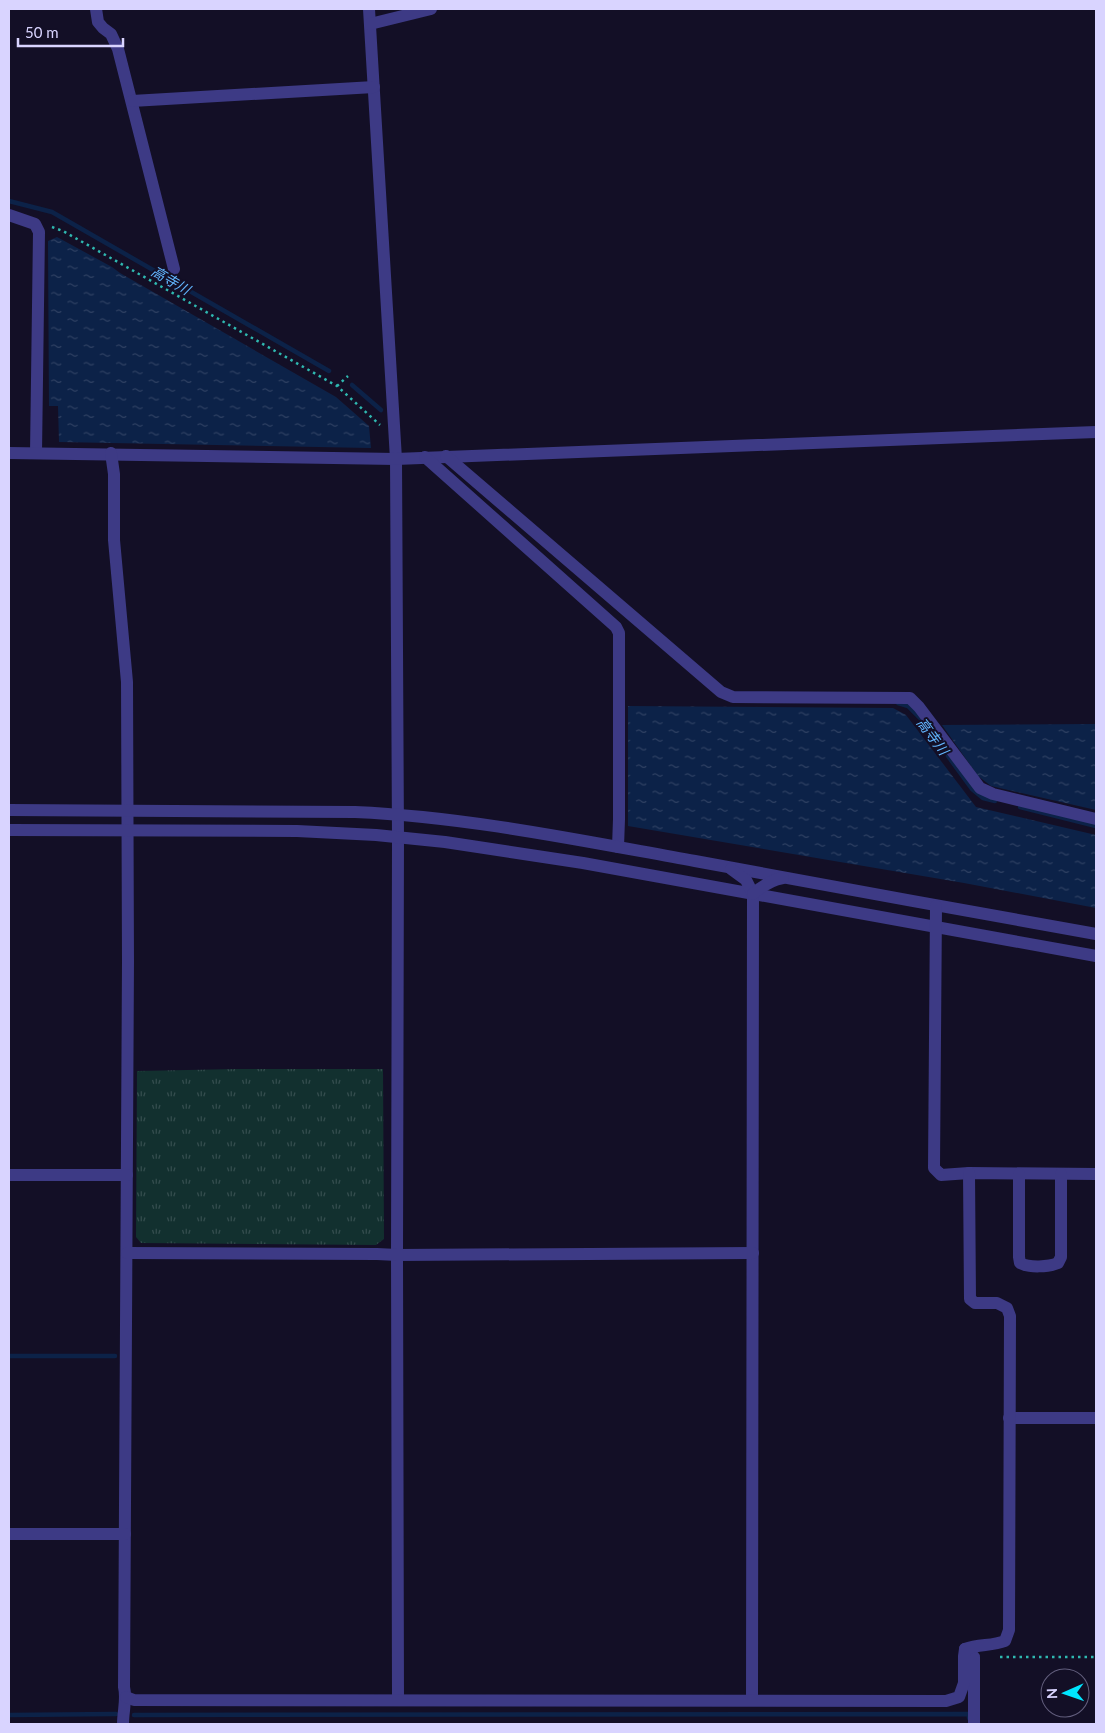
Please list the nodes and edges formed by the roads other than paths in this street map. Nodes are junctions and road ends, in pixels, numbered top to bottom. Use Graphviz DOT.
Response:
graph roads {
  1 [pos="96,9"];
  2 [pos="370,9"];
  3 [pos="431,9"];
  4 [pos="370,24"];
  5 [pos="374,86"];
  6 [pos="132,101"];
  7 [pos="9,215"];
  8 [pos="174,269"];
  9 [pos="1096,432"];
  10 [pos="9,453"];
  11 [pos="36,453"];
  12 [pos="111,454"];
  13 [pos="446,456"];
  14 [pos="425,457"];
  15 [pos="396,459"];
  16 [pos="9,810"];
  17 [pos="126,811"];
  18 [pos="398,814"];
  19 [pos="1096,819"];
  20 [pos="9,830"];
  21 [pos="126,830"];
  22 [pos="398,838"];
  23 [pos="618,847"];
  24 [pos="729,868"];
  25 [pos="788,878"];
  26 [pos="753,894"];
  27 [pos="936,906"];
  28 [pos="936,927"];
  29 [pos="1096,934"];
  30 [pos="1096,956"];
  31 [pos="969,1174"];
  32 [pos="1019,1174"];
  33 [pos="1061,1174"];
  34 [pos="1096,1174"];
  35 [pos="9,1175"];
  36 [pos="127,1175"];
  37 [pos="127,1253"];
  38 [pos="753,1253"];
  39 [pos="397,1256"];
  40 [pos="1009,1418"];
  41 [pos="1096,1418"];
  42 [pos="9,1534"];
  43 [pos="125,1534"];
  44 [pos="970,1653"];
  45 [pos="126,1697"];
  46 [pos="398,1700"];
  47 [pos="752,1700"];
  48 [pos="123,1724"];
  49 [pos="974,1724"];
  1 -- 6 [label="street"];
  2 -- 4 [label="street"];
  3 -- 4 [label="street"];
  4 -- 5 [label="street"];
  5 -- 6 [label="street"];
  5 -- 15 [label="street"];
  6 -- 8 [label="street"];
  7 -- 11 [label="street"];
  9 -- 13 [label="street"];
  10 -- 11 [label="street"];
  11 -- 12 [label="street"];
  12 -- 15 [label="street"];
  12 -- 17 [label="street"];
  13 -- 14 [label="street"];
  13 -- 19 [label="street"];
  14 -- 15 [label="street"];
  14 -- 23 [label="street"];
  15 -- 18 [label="street"];
  16 -- 17 [label="street"];
  17 -- 18 [label="street"];
  17 -- 21 [label="street"];
  18 -- 22 [label="street"];
  18 -- 23 [label="street"];
  20 -- 21 [label="street"];
  21 -- 22 [label="street"];
  21 -- 36 [label="street"];
  22 -- 26 [label="street"];
  22 -- 39 [label="street"];
  23 -- 24 [label="street"];
  24 -- 25 [label="street"];
  24 -- 26 [label="street"];
  25 -- 26 [label="street"];
  25 -- 27 [label="street"];
  26 -- 28 [label="street"];
  26 -- 38 [label="street"];
  27 -- 28 [label="street"];
  27 -- 29 [label="street"];
  28 -- 30 [label="street"];
  28 -- 31 [label="street"];
  31 -- 32 [label="street"];
  31 -- 40 [label="street"];
  32 -- 33 [label="street"];
  32 -- 33 [label="street"];
  33 -- 34 [label="street"];
  35 -- 36 [label="street"];
  36 -- 37 [label="street"];
  37 -- 39 [label="street"];
  37 -- 43 [label="street"];
  38 -- 39 [label="street"];
  38 -- 47 [label="street"];
  39 -- 46 [label="street"];
  40 -- 41 [label="street"];
  40 -- 44 [label="street"];
  42 -- 43 [label="street"];
  43 -- 45 [label="street"];
  44 -- 47 [label="street"];
  44 -- 49 [label="street"];
  45 -- 46 [label="street"];
  45 -- 48 [label="street"];
  46 -- 47 [label="street"];
}
